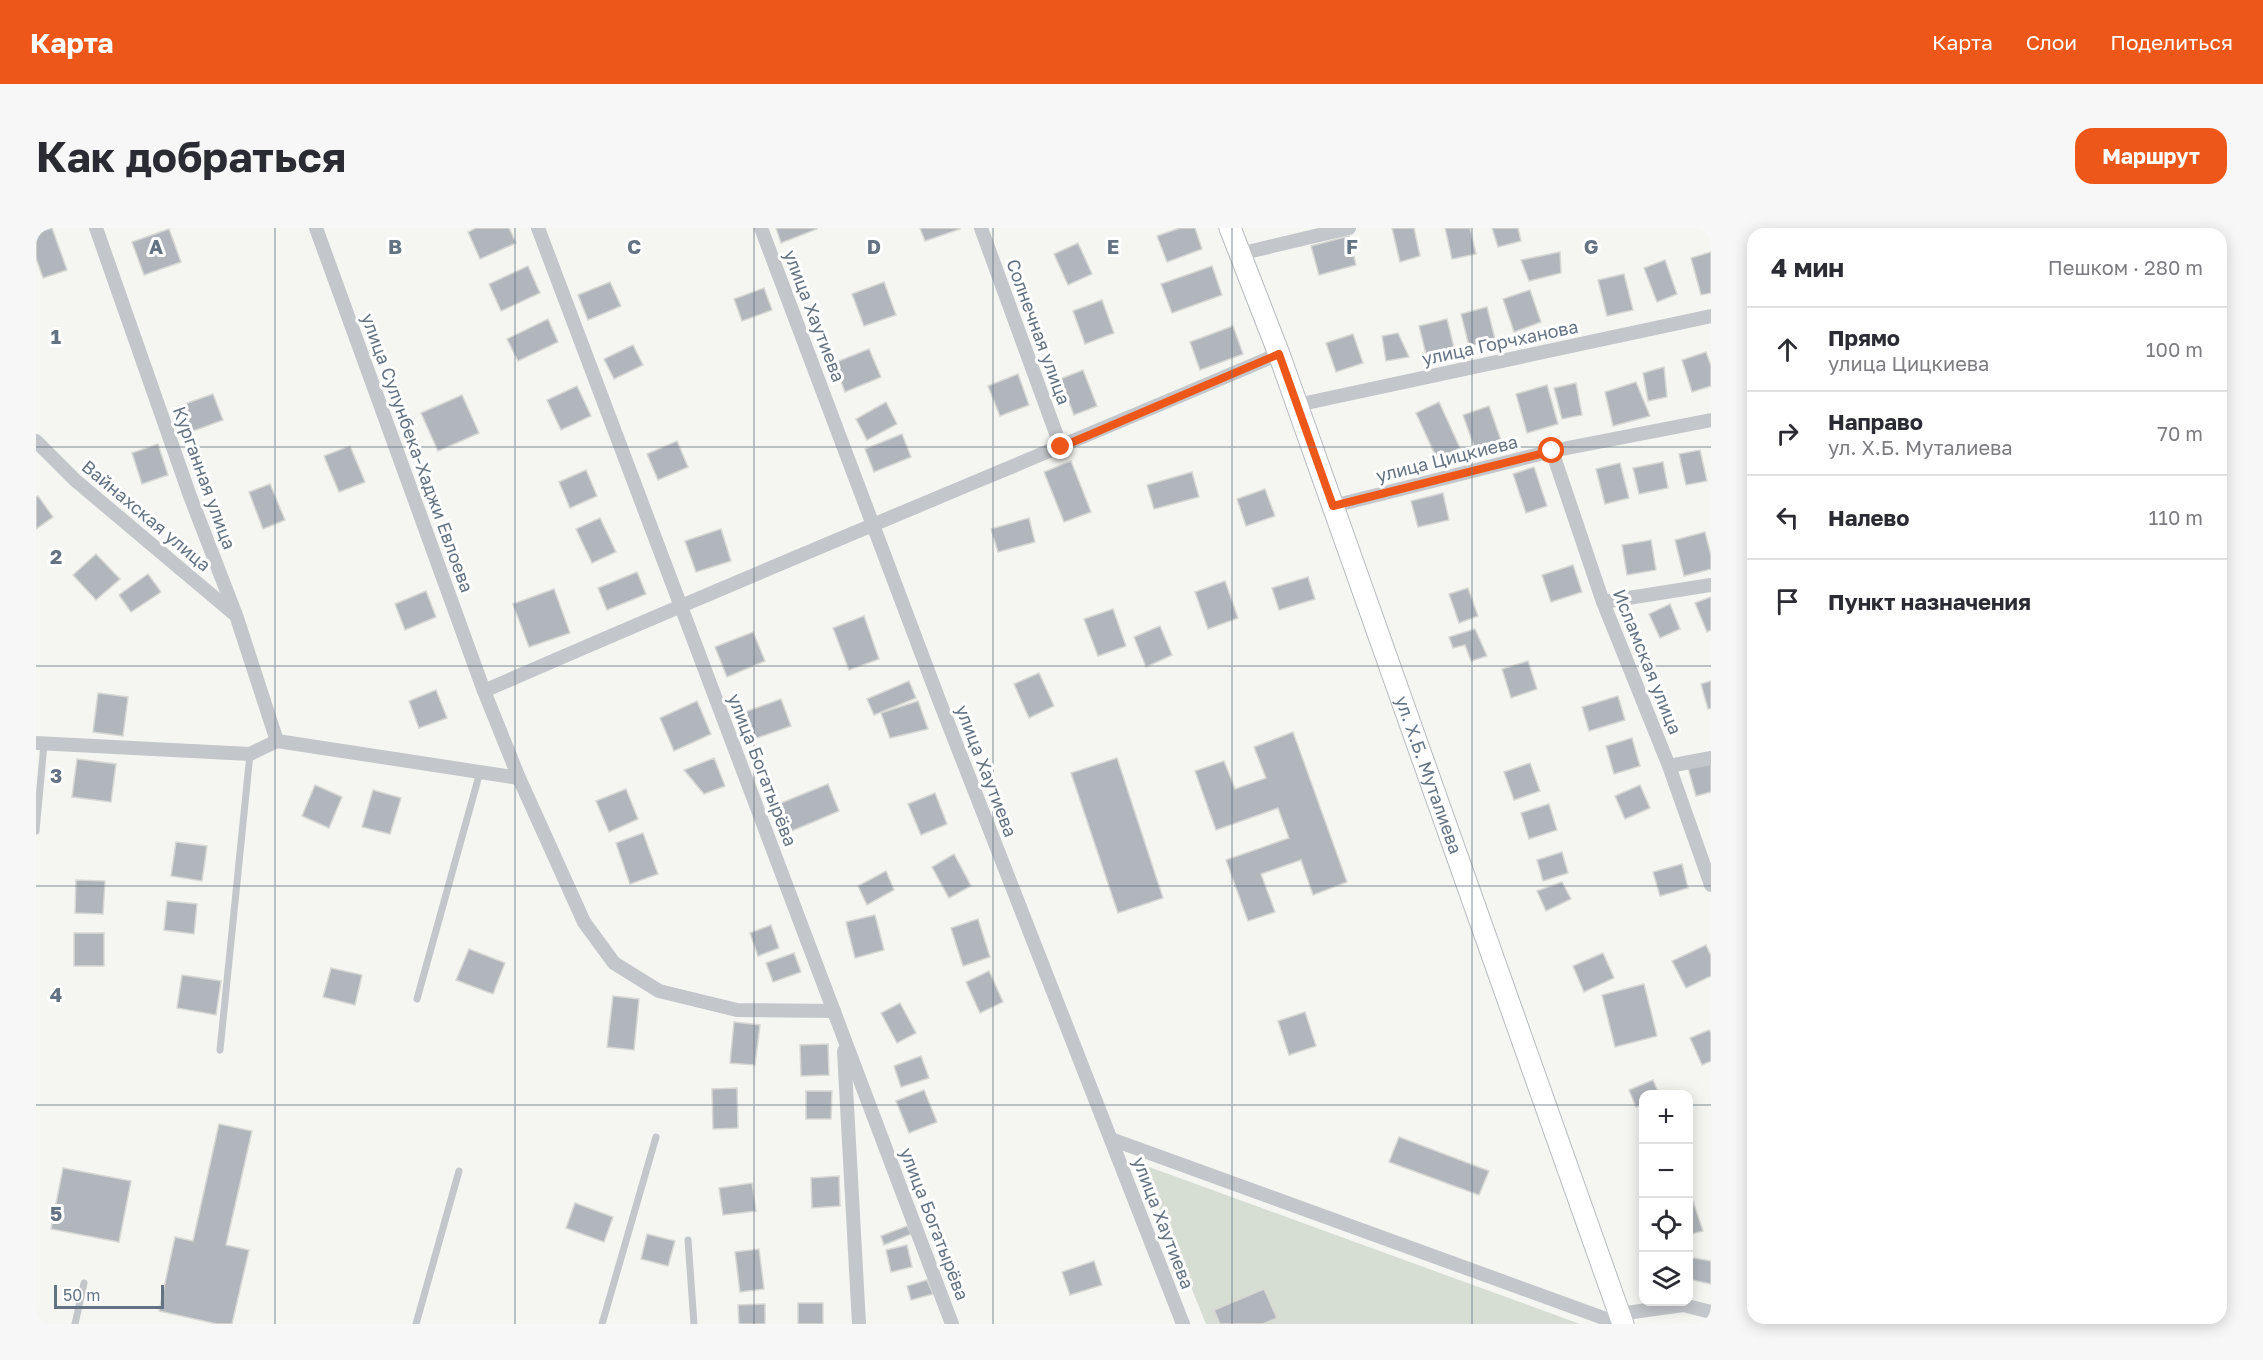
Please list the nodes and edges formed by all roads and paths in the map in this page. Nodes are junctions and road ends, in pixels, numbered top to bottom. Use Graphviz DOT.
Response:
graph roads {
  1 [pos="96,228"];
  2 [pos="316,228"];
  3 [pos="538,228"];
  4 [pos="761,228"];
  5 [pos="981,228"];
  6 [pos="1230,228"];
  7 [pos="1349,228"];
  8 [pos="1239,254"];
  9 [pos="1711,316"];
  10 [pos="1279,354"];
  11 [pos="1297,405"];
  12 [pos="1711,420"];
  13 [pos="36,441"];
  14 [pos="1061,447"];
  15 [pos="1552,451"];
  16 [pos="1333,506"];
  17 [pos="874,525"];
  18 [pos="1711,585"];
  19 [pos="1603,603"];
  20 [pos="681,605"];
  21 [pos="236,615"];
  22 [pos="484,691"];
  23 [pos="277,741"];
  24 [pos="40,743"];
  25 [pos="250,754"];
  26 [pos="1711,758"];
  27 [pos="1669,766"];
  28 [pos="480,772"];
  29 [pos="519,778"];
  30 [pos="36,831"];
  31 [pos="1711,885"];
  32 [pos="417,999"];
  33 [pos="834,1011"];
  34 [pos="843,1037"];
  35 [pos="220,1050"];
  36 [pos="656,1137"];
  37 [pos="1111,1139"];
  38 [pos="459,1171"];
  39 [pos="688,1240"];
  40 [pos="84,1283"];
  41 [pos="1711,1312"];
  42 [pos="1621,1321"];
  43 [pos="75,1324"];
  44 [pos="416,1324"];
  45 [pos="602,1324"];
  46 [pos="694,1324"];
  47 [pos="859,1324"];
  48 [pos="952,1324"];
  49 [pos="1183,1324"];
  1 -- 21 [label="street, Курганная улица"];
  2 -- 22 [label="street, улица Сулунбека-Хаджи Евлоева"];
  3 -- 20 [label="street, улица Богатырёва"];
  4 -- 17 [label="street, улица Хаутиева"];
  5 -- 14 [label="street, Солнечная улица"];
  6 -- 8 [label="main road, ул. Х.Б. Муталиева"];
  7 -- 8 [label="street"];
  8 -- 10 [label="main road, ул. Х.Б. Муталиева"];
  9 -- 11 [label="street, улица Горчханова"];
  10 -- 11 [label="main road, ул. Х.Б. Муталиева"];
  10 -- 14 [label="street"];
  11 -- 16 [label="main road, ул. Х.Б. Муталиева"];
  12 -- 15 [label="street, улица Цицкиева"];
  13 -- 21 [label="street, Вайнахская улица"];
  14 -- 17 [label="street"];
  15 -- 16 [label="street, улица Цицкиева"];
  15 -- 19 [label="street, Исламская улица"];
  16 -- 42 [label="main road, ул. Х.Б. Муталиева"];
  17 -- 20 [label="street"];
  17 -- 37 [label="street, улица Хаутиева"];
  18 -- 19 [label="street"];
  19 -- 27 [label="street, Исламская улица"];
  20 -- 22 [label="street"];
  20 -- 33 [label="street, улица Богатырёва"];
  21 -- 23 [label="street, Курганная улица"];
  22 -- 29 [label="street, улица Сулунбека-Хаджи Евлоева"];
  23 -- 25 [label="street"];
  23 -- 28 [label="street"];
  24 -- 25 [label="street"];
  24 -- 30 [label="lane"];
  25 -- 35 [label="lane"];
  26 -- 27 [label="street"];
  27 -- 31 [label="street, Исламская улица"];
  28 -- 29 [label="street"];
  28 -- 32 [label="lane"];
  29 -- 33 [label="street, улица Сулунбека-Хаджи Евлоева"];
  33 -- 34 [label="street, улица Богатырёва"];
  34 -- 47 [label="street"];
  34 -- 48 [label="street, улица Богатырёва"];
  36 -- 45 [label="lane"];
  37 -- 42 [label="street"];
  37 -- 49 [label="street, улица Хаутиева"];
  38 -- 44 [label="lane"];
  39 -- 46 [label="lane"];
  40 -- 43 [label="lane"];
  41 -- 42 [label="street"];
}
